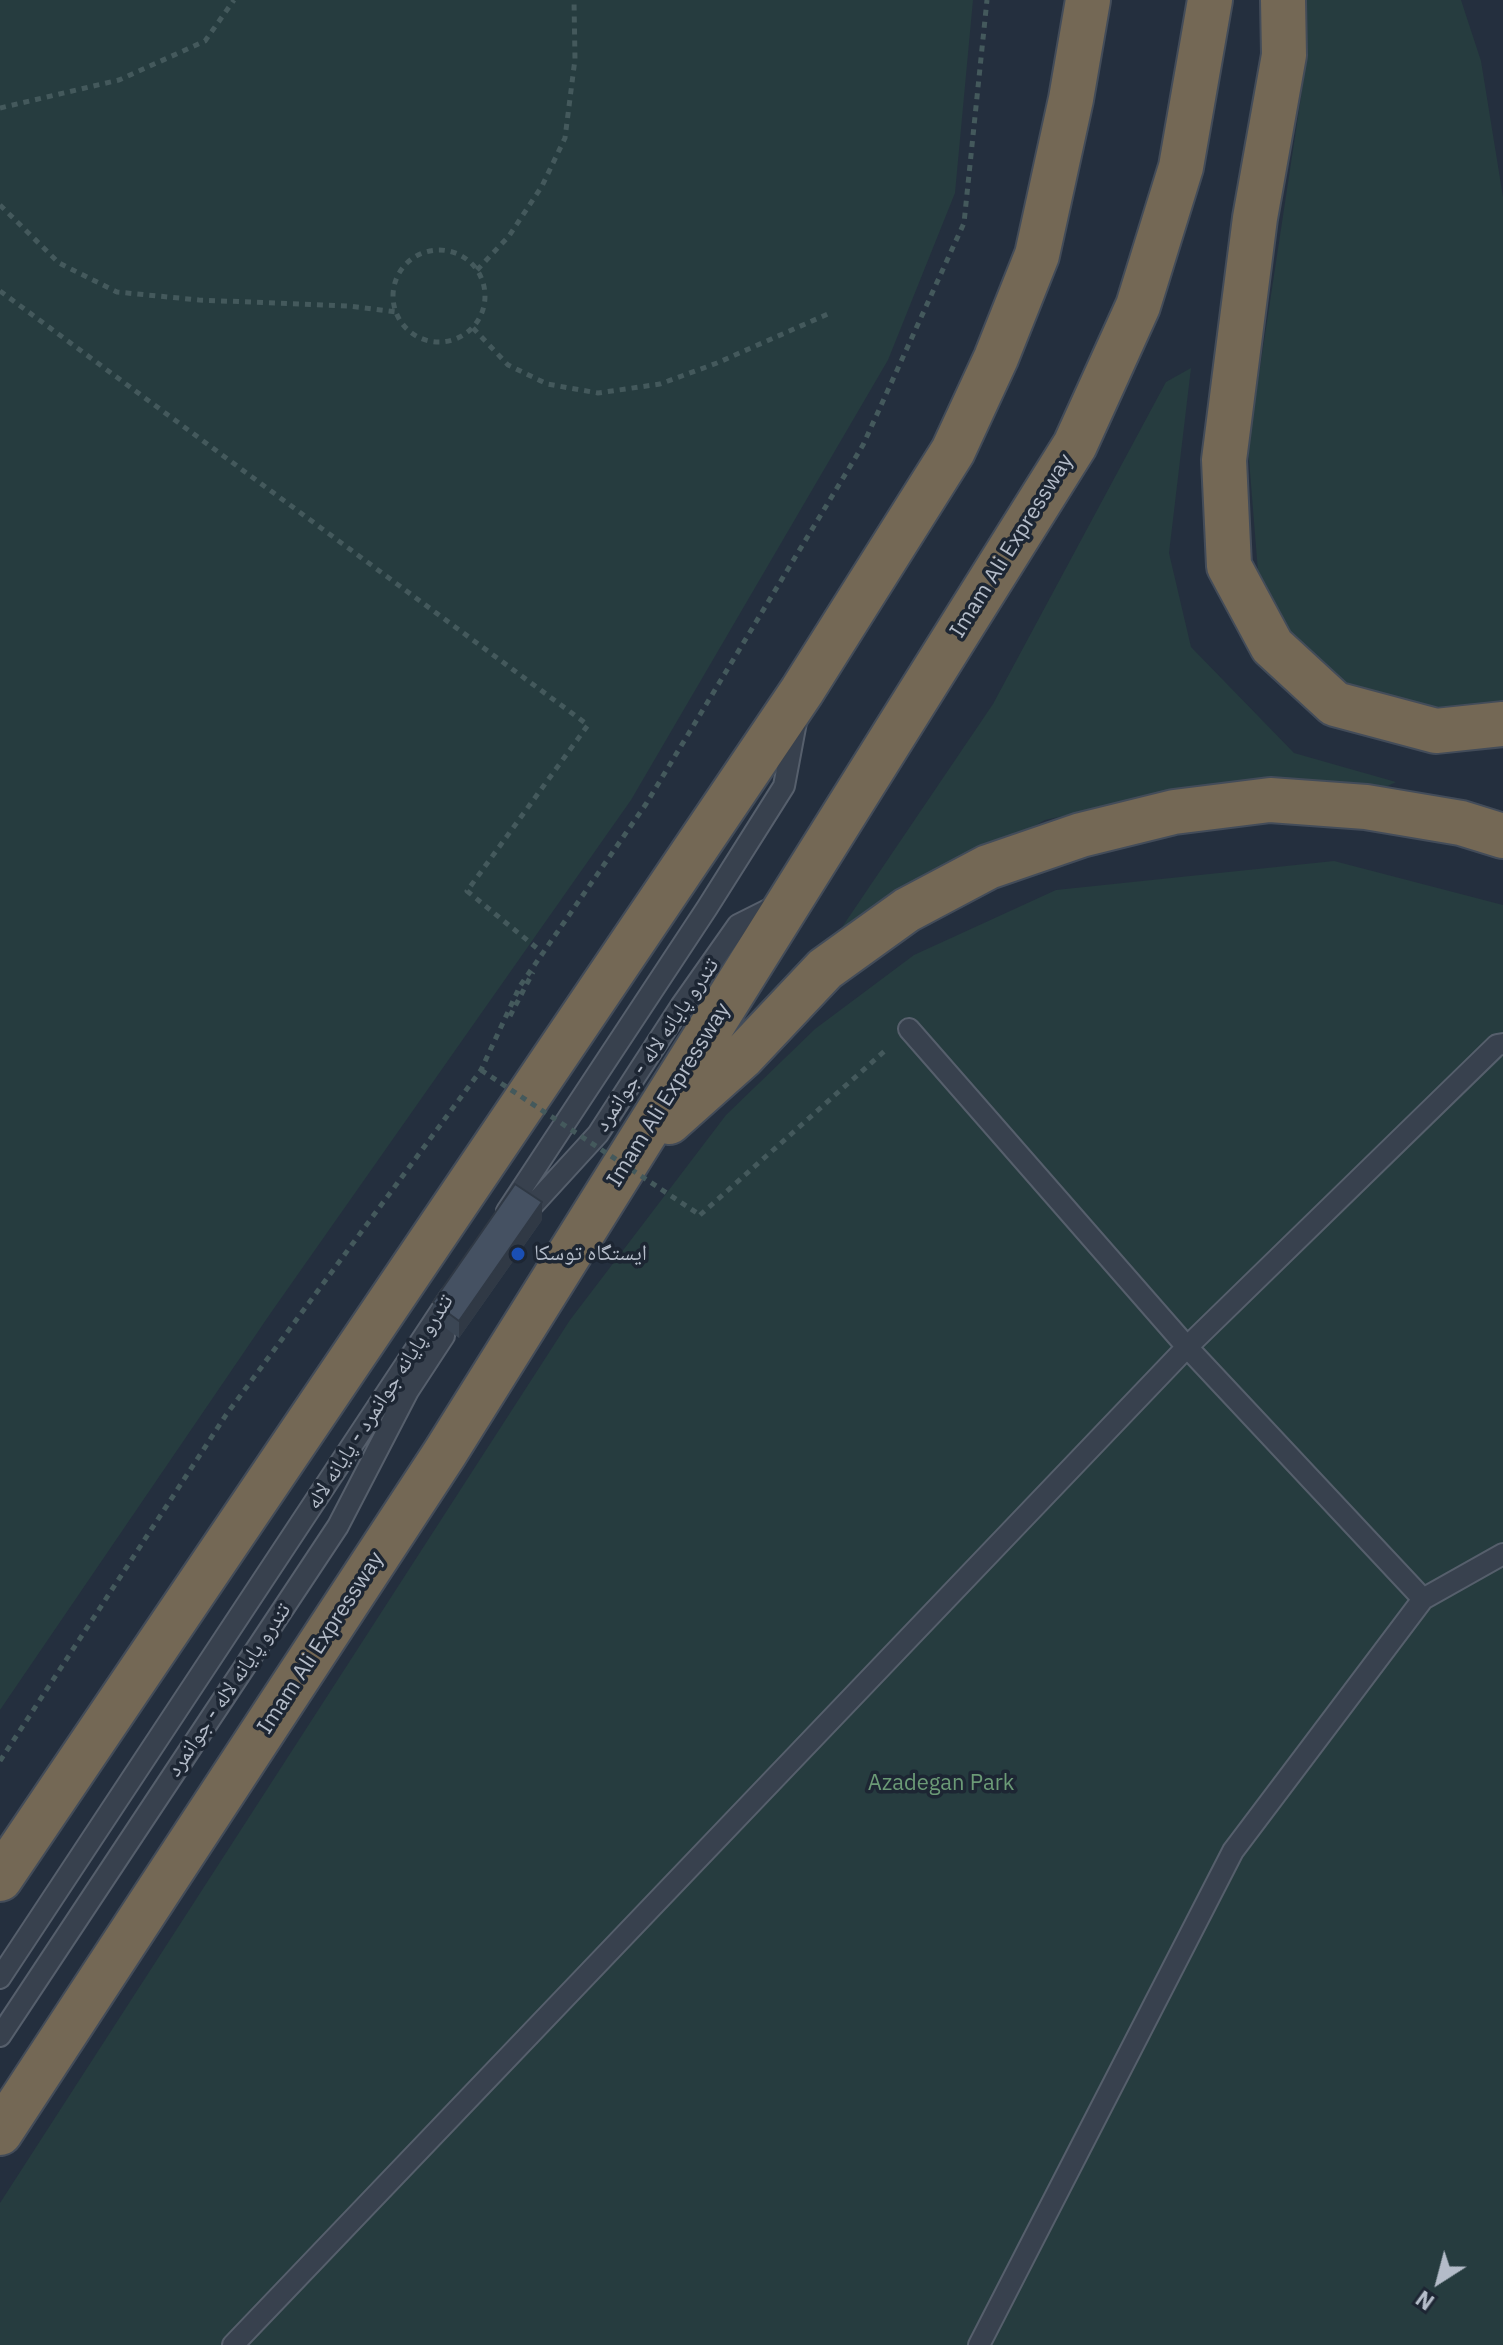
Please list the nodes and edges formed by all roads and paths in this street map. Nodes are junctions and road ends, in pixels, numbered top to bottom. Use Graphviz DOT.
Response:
graph roads {
  1 [pos="234,0"];
  2 [pos="574,0"];
  3 [pos="987,0"];
  4 [pos="1088,0"];
  5 [pos="1210,0"];
  6 [pos="1283,0"];
  7 [pos="0,108"];
  8 [pos="0,205"];
  9 [pos="477,270"];
  10 [pos="0,291"];
  11 [pos="397,312"];
  12 [pos="830,313"];
  13 [pos="473,328"];
  14 [pos="802,691"];
  15 [pos="1503,724"];
  16 [pos="1503,836"];
  17 [pos="789,900"];
  18 [pos="544,952"];
  19 [pos="909,1029"];
  20 [pos="1503,1044"];
  21 [pos="481,1070"];
  22 [pos="631,1156"];
  23 [pos="534,1204"];
  24 [pos="499,1223"];
  25 [pos="464,1276"];
  26 [pos="444,1336"];
  27 [pos="1187,1347"];
  28 [pos="1503,1554"];
  29 [pos="1423,1599"];
  30 [pos="0,1761"];
  31 [pos="0,1879"];
  32 [pos="0,1978"];
  33 [pos="0,2036"];
  34 [pos="0,2133"];
  35 [pos="233,2345"];
  36 [pos="979,2345"];
  1 -- 7 [label="path"];
  2 -- 9 [label="path"];
  3 -- 18 [label="path"];
  4 -- 14 [label="highway"];
  5 -- 17 [label="highway, Imam Ali Expressway"];
  6 -- 15 [label="highway"];
  8 -- 11 [label="path"];
  9 -- 11 [label="path"];
  9 -- 13 [label="path"];
  10 -- 18 [label="path"];
  11 -- 13 [label="path"];
  12 -- 13 [label="path"];
  14 -- 24 [label="lane"];
  14 -- 31 [label="highway"];
  16 -- 22 [label="highway"];
  17 -- 22 [label="highway, Imam Ali Expressway"];
  17 -- 23 [label="lane, تندرو پایانه لاله - جوانمرد"];
  18 -- 21 [label="path"];
  19 -- 21 [label="path, bridge"];
  19 -- 27 [label="lane"];
  20 -- 27 [label="lane"];
  21 -- 30 [label="path"];
  22 -- 34 [label="highway, Imam Ali Expressway"];
  25 -- 32 [label="lane, تندرو پایانه جوانمرد - پایانه لاله"];
  26 -- 33 [label="lane, تندرو پایانه لاله - جوانمرد"];
  27 -- 29 [label="lane"];
  27 -- 35 [label="lane"];
  28 -- 29 [label="lane"];
  29 -- 36 [label="lane"];
}
